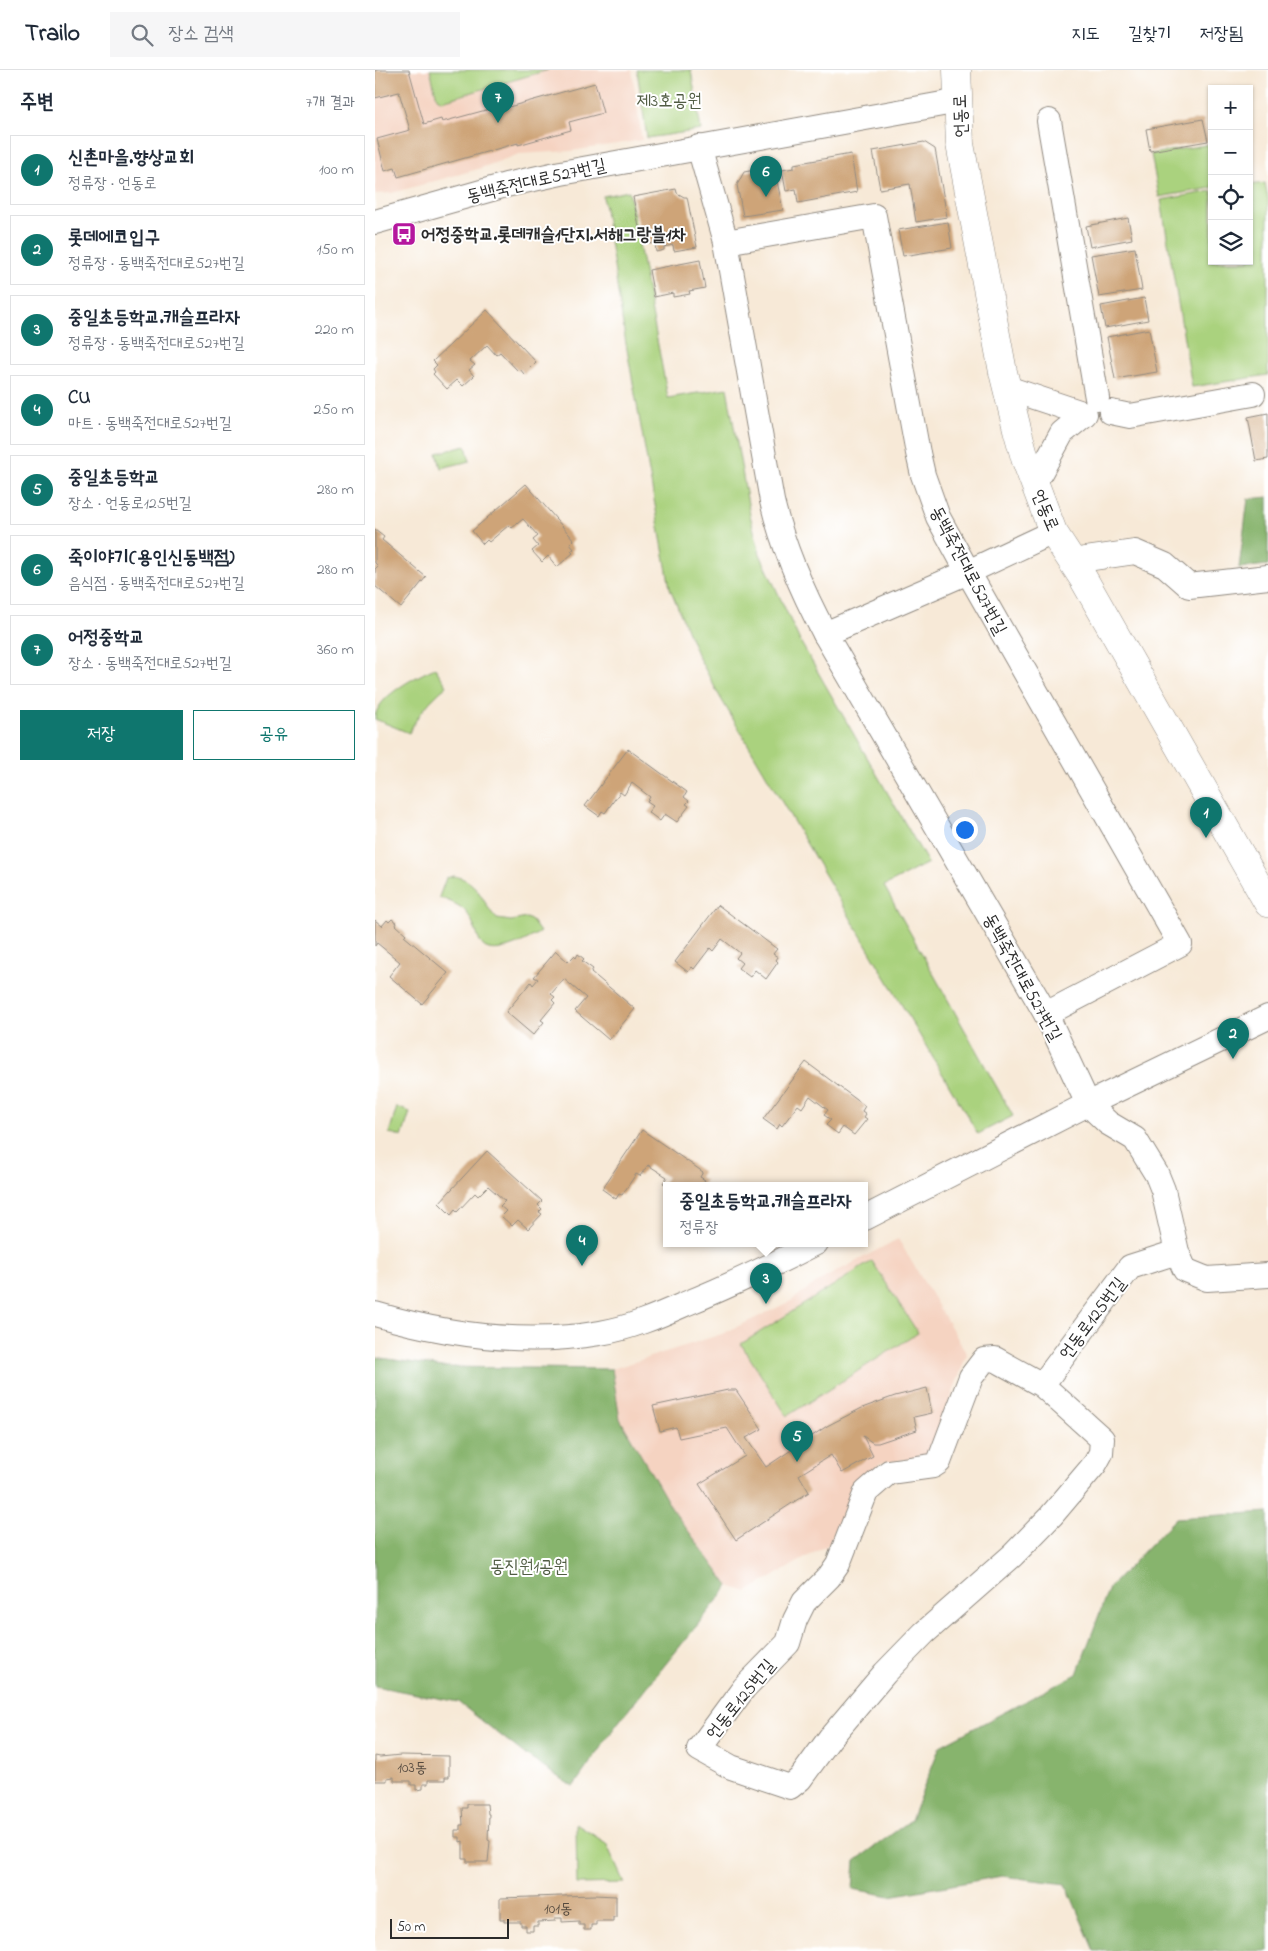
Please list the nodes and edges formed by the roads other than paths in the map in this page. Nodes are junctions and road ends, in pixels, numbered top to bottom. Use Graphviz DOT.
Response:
graph roads {
  1 [pos="957,70"];
  2 [pos="959,101"];
  3 [pos="1049,121"];
  4 [pos="699,147"];
  5 [pos="375,222"];
  6 [pos="726,242"];
  7 [pos="1007,388"];
  8 [pos="1253,394"];
  9 [pos="1098,408"];
  10 [pos="1034,484"];
  11 [pos="1053,532"];
  12 [pos="1072,561"];
  13 [pos="968,572"];
  14 [pos="1268,577"];
  15 [pos="825,634"];
  16 [pos="1268,903"];
  17 [pos="1046,1014"];
  18 [pos="1268,1017"];
  19 [pos="1088,1104"];
  20 [pos="868,1216"];
  21 [pos="808,1247"];
  22 [pos="1177,1252"];
  23 [pos="1268,1275"];
  24 [pos="375,1314"];
  25 [pos="1042,1385"];
  1 -- 2 [label="main road, 언동로"];
  2 -- 4 [label="street, 동백죽전대로527번길"];
  2 -- 7 [label="main road, 언동로"];
  3 -- 9 [label="street"];
  4 -- 5 [label="street, 동백죽전대로527번길"];
  4 -- 6 [label="street, 동백죽전대로527번길"];
  6 -- 13 [label="street, 동백죽전대로527번길"];
  6 -- 15 [label="street, 동백죽전대로527번길"];
  7 -- 9 [label="street"];
  7 -- 10 [label="main road, 언동로"];
  8 -- 9 [label="street"];
  9 -- 10 [label="street"];
  10 -- 11 [label="main road, 언동로"];
  11 -- 12 [label="main road, 언동로"];
  11 -- 13 [label="street"];
  12 -- 14 [label="street"];
  12 -- 16 [label="main road, 언동로"];
  13 -- 15 [label="street"];
  13 -- 17 [label="street, 동백죽전대로527번길"];
  15 -- 17 [label="street, 동백죽전대로527번길"];
  17 -- 19 [label="street, 동백죽전대로527번길"];
  18 -- 19 [label="street"];
  19 -- 20 [label="street"];
  19 -- 22 [label="street"];
  21 -- 24 [label="street"];
  22 -- 23 [label="street"];
  22 -- 25 [label="street, 언동로125번길"];
  25 -- 25 [label="street, 언동로125번길"];
}
